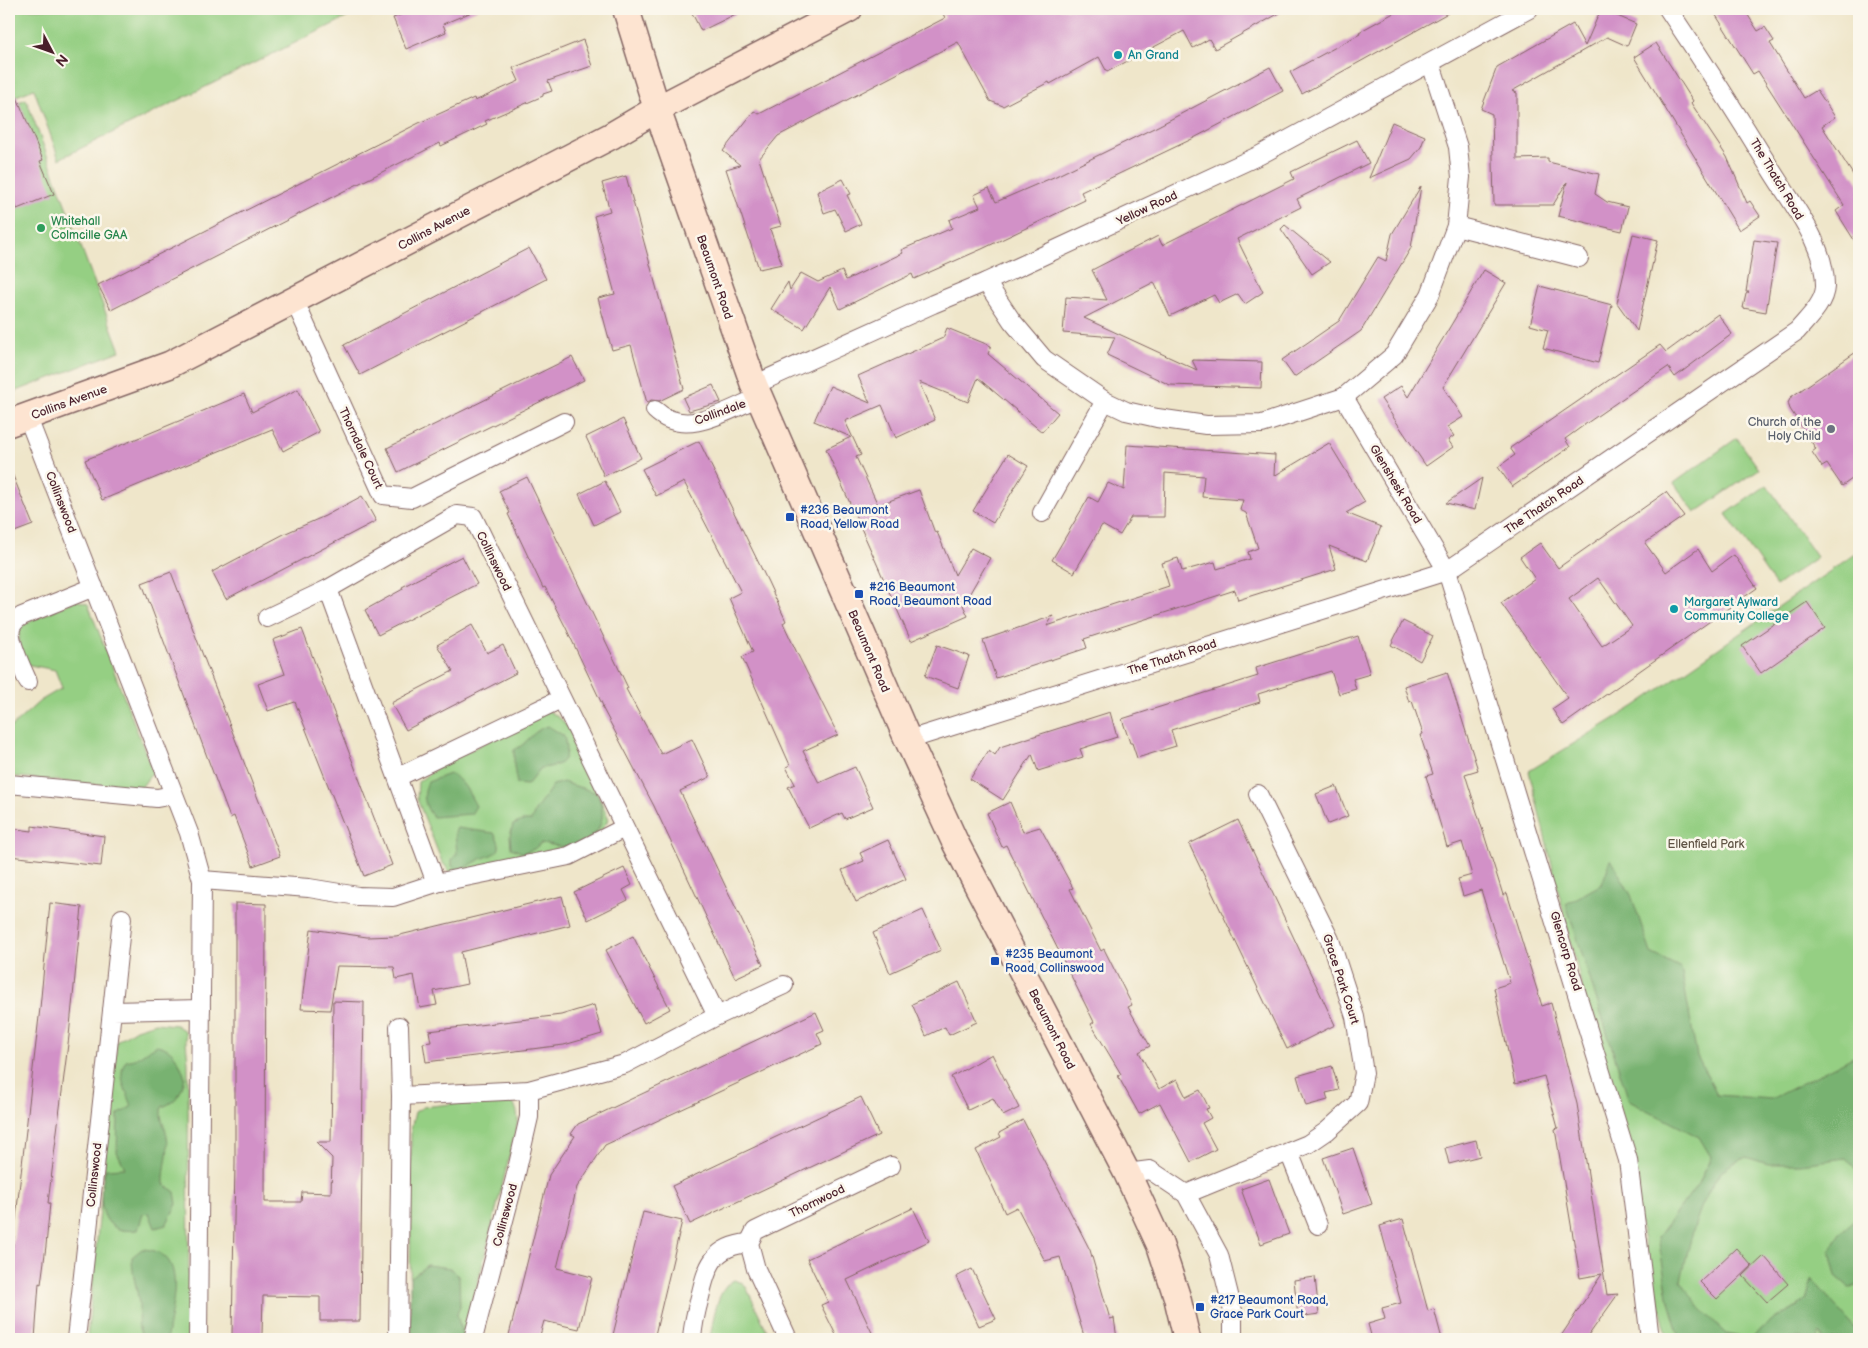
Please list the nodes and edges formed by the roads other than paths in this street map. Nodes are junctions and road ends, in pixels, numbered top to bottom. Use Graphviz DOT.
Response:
graph roads {
  1 [pos="626,9"];
  2 [pos="849,9"];
  3 [pos="1529,9"];
  4 [pos="1668,9"];
  5 [pos="1432,64"];
  6 [pos="658,109"];
  7 [pos="1456,226"];
  8 [pos="1579,258"];
  9 [pos="986,282"];
  10 [pos="295,302"];
  11 [pos="756,391"];
  12 [pos="1344,397"];
  13 [pos="1105,401"];
  14 [pos="655,410"];
  15 [pos="18,421"];
  16 [pos="564,422"];
  17 [pos="1042,512"];
  18 [pos="1447,570"];
  19 [pos="94,587"];
  20 [pos="328,588"];
  21 [pos="268,618"];
  22 [pos="28,682"];
  23 [pos="562,699"];
  24 [pos="908,740"];
  25 [pos="398,777"];
  26 [pos="9,784"];
  27 [pos="1258,794"];
  28 [pos="173,795"];
  29 [pos="624,828"];
  30 [pos="202,880"];
  31 [pos="436,884"];
  32 [pos="122,918"];
  33 [pos="784,985"];
  34 [pos="201,1009"];
  35 [pos="112,1011"];
  36 [pos="717,1016"];
  37 [pos="399,1026"];
  38 [pos="529,1090"];
  39 [pos="401,1096"];
  40 [pos="1289,1152"];
  41 [pos="890,1166"];
  42 [pos="1127,1173"];
  43 [pos="1186,1194"];
  44 [pos="1318,1225"];
  45 [pos="749,1243"];
  46 [pos="76,1339"];
  47 [pos="198,1339"];
  48 [pos="398,1339"];
  49 [pos="473,1339"];
  50 [pos="692,1339"];
  51 [pos="788,1339"];
  52 [pos="1187,1339"];
  53 [pos="1233,1339"];
  54 [pos="1650,1339"];
  1 -- 6 [label="street, Beaumont Road"];
  2 -- 6 [label="street, Collins Avenue"];
  3 -- 5 [label="street, Yellow Road"];
  4 -- 18 [label="street, The Thatch Road"];
  5 -- 7 [label="street"];
  5 -- 9 [label="street, Yellow Road"];
  6 -- 10 [label="street, Collins Avenue"];
  6 -- 11 [label="street, Beaumont Road"];
  7 -- 8 [label="street"];
  7 -- 12 [label="street"];
  9 -- 11 [label="street, Yellow Road"];
  9 -- 13 [label="street"];
  10 -- 15 [label="street, Collins Avenue"];
  10 -- 16 [label="street, Thorndale Court"];
  11 -- 14 [label="street, Collindale"];
  11 -- 24 [label="street, Beaumont Road"];
  12 -- 13 [label="street"];
  12 -- 18 [label="street, Glenshesk Road"];
  13 -- 17 [label="street"];
  15 -- 19 [label="street, Collinswood"];
  18 -- 24 [label="street, The Thatch Road"];
  18 -- 54 [label="street, Glencorp Road"];
  19 -- 22 [label="street"];
  19 -- 28 [label="street, Collinswood"];
  20 -- 21 [label="street, Collinswood"];
  20 -- 23 [label="street, Collinswood"];
  20 -- 25 [label="street"];
  23 -- 25 [label="street"];
  23 -- 29 [label="street, Collinswood"];
  24 -- 42 [label="street, Beaumont Road"];
  25 -- 31 [label="street"];
  26 -- 28 [label="street"];
  27 -- 40 [label="street, Grace Park Court"];
  28 -- 30 [label="street, Collinswood"];
  29 -- 31 [label="street"];
  29 -- 36 [label="street, Collinswood"];
  30 -- 31 [label="street"];
  30 -- 34 [label="street, Collinswood"];
  32 -- 35 [label="street, Collinswood"];
  33 -- 36 [label="street"];
  34 -- 35 [label="street"];
  34 -- 47 [label="street, Collinswood"];
  35 -- 46 [label="street, Collinswood"];
  36 -- 38 [label="street"];
  37 -- 39 [label="street"];
  38 -- 39 [label="street"];
  38 -- 49 [label="street, Collinswood"];
  39 -- 48 [label="street"];
  40 -- 43 [label="street, Grace Park Court"];
  40 -- 44 [label="street"];
  41 -- 45 [label="street, Thornwood"];
  42 -- 43 [label="street"];
  42 -- 52 [label="street, Beaumont Road"];
  43 -- 53 [label="street"];
  45 -- 50 [label="street, Thornwood"];
  45 -- 51 [label="street"];
}
